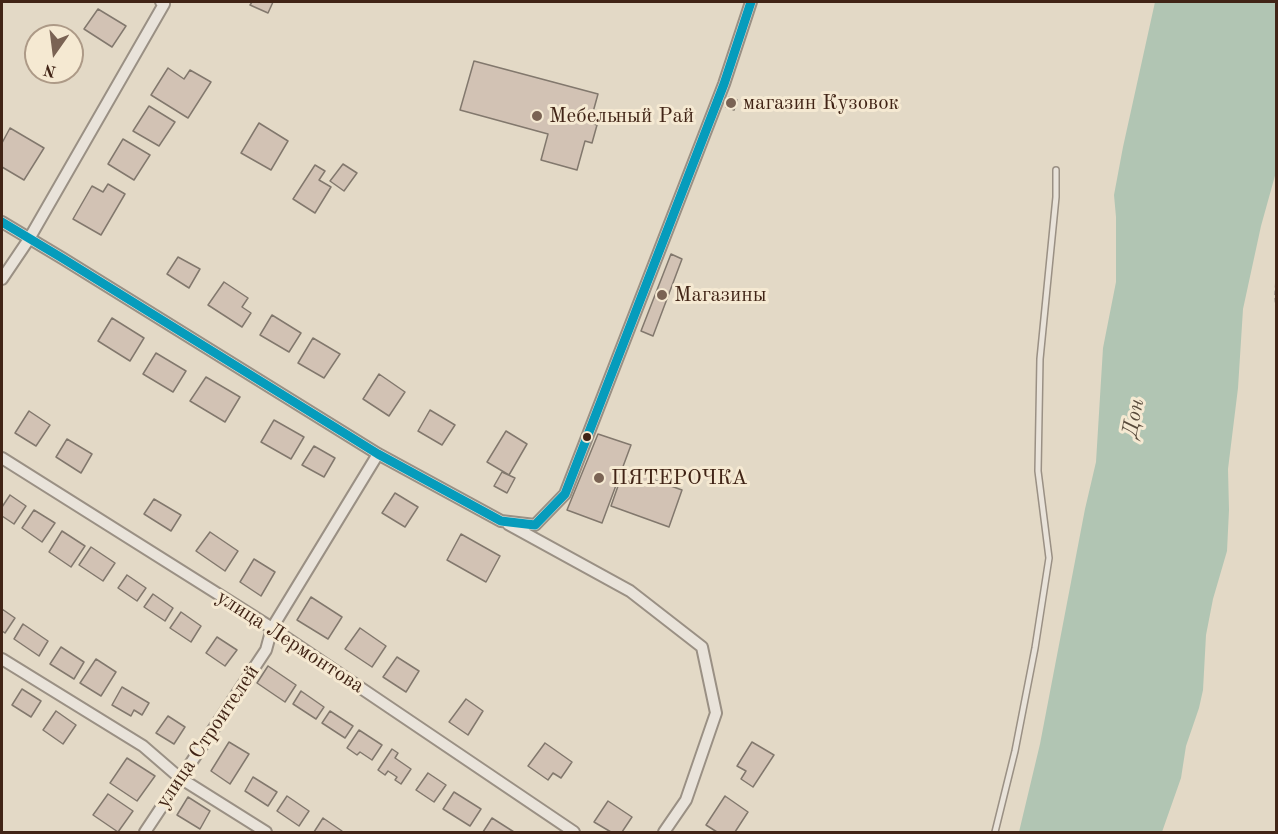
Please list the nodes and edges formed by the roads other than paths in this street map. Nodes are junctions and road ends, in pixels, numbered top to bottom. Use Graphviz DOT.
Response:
graph roads {
  1 [pos="751,2"];
  2 [pos="163,3"];
  3 [pos="1056,170"];
  4 [pos="2,222"];
  5 [pos="29,238"];
  6 [pos="2,279"];
  7 [pos="378,454"];
  8 [pos="2,458"];
  9 [pos="501,520"];
  10 [pos="272,628"];
  11 [pos="2,659"];
  12 [pos="180,778"];
  13 [pos="145,832"];
  14 [pos="267,832"];
  15 [pos="574,832"];
  16 [pos="664,832"];
  17 [pos="995,832"];
  1 -- 9 [label="street"];
  2 -- 5 [label="street"];
  3 -- 17 [label="lane"];
  4 -- 5 [label="street"];
  5 -- 6 [label="street"];
  5 -- 7 [label="street"];
  7 -- 9 [label="street"];
  7 -- 10 [label="street, улица Строителей"];
  8 -- 10 [label="street, улица Лермонтова"];
  9 -- 16 [label="street"];
  10 -- 12 [label="street, улица Строителей"];
  10 -- 15 [label="street, улица Лермонтова"];
  11 -- 12 [label="street"];
  12 -- 13 [label="street, улица Строителей"];
  12 -- 14 [label="street"];
}
